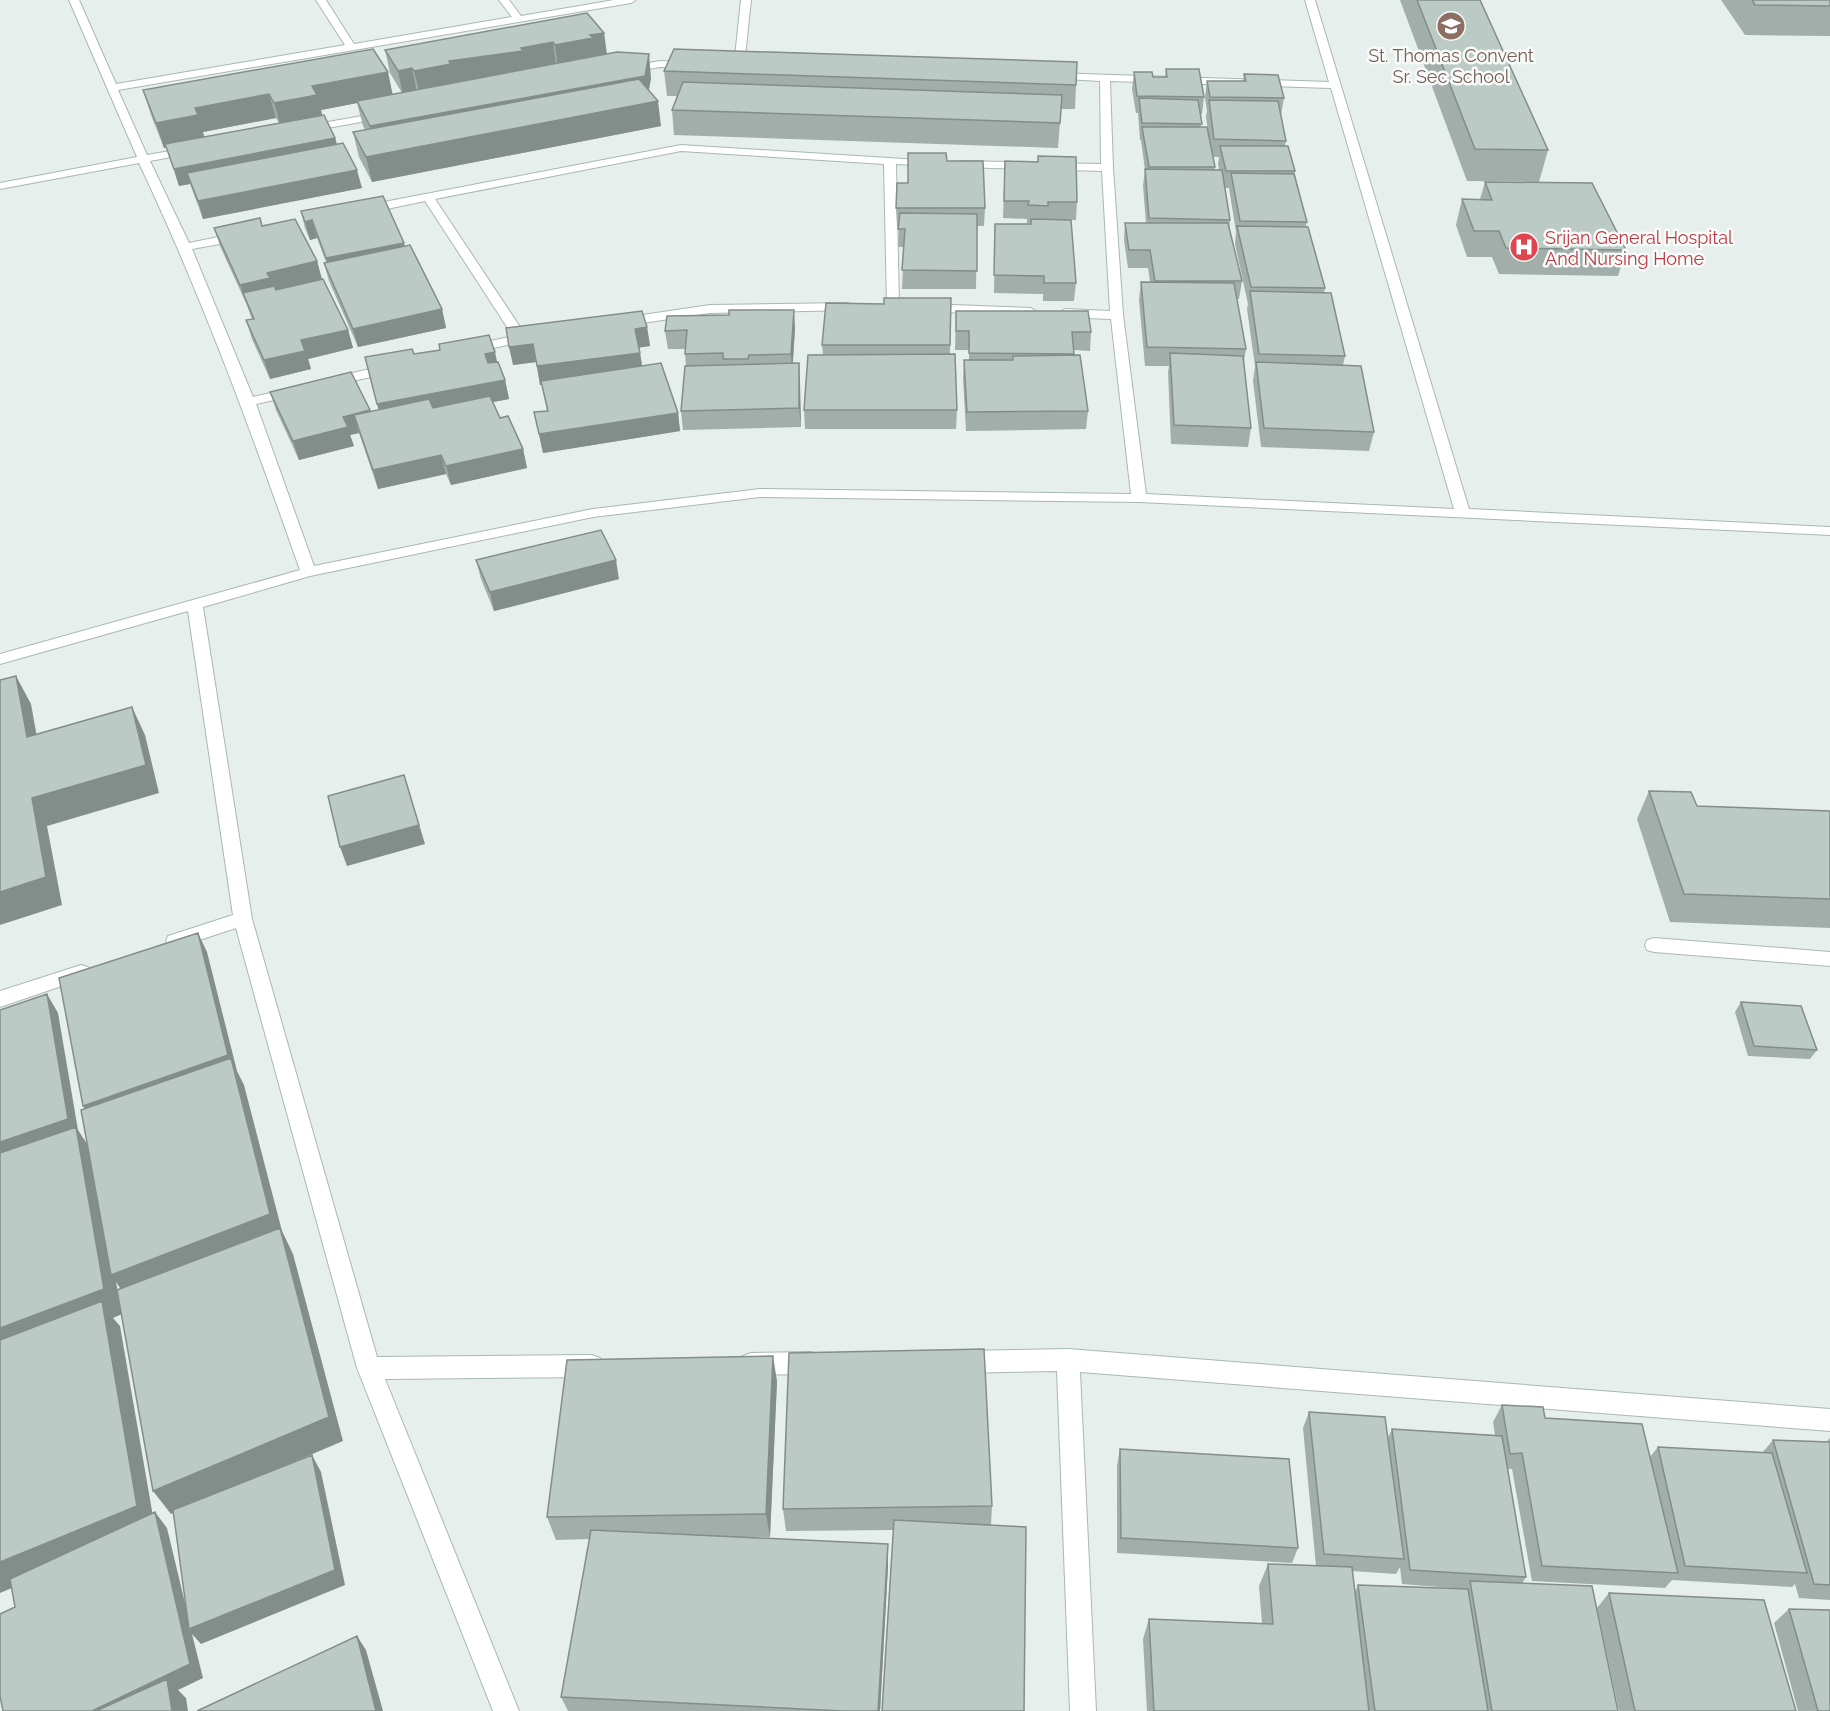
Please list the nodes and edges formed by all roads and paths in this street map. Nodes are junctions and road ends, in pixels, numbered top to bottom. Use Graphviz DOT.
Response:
graph roads {
  1 [pos="74,0"];
  2 [pos="321,0"];
  3 [pos="504,0"];
  4 [pos="631,0"];
  5 [pos="746,0"];
  6 [pos="1310,0"];
  7 [pos="519,19"];
  8 [pos="352,48"];
  9 [pos="705,65"];
  10 [pos="750,67"];
  11 [pos="613,72"];
  12 [pos="1046,76"];
  13 [pos="1105,78"];
  14 [pos="1334,85"];
  15 [pos="112,88"];
  16 [pos="402,111"];
  17 [pos="296,131"];
  18 [pos="202,148"];
  19 [pos="143,159"];
  20 [pos="890,162"];
  21 [pos="1107,168"];
  22 [pos="0,186"];
  23 [pos="428,197"];
  24 [pos="347,214"];
  25 [pos="255,233"];
  26 [pos="185,247"];
  27 [pos="859,307"];
  28 [pos="1117,315"];
  29 [pos="609,324"];
  30 [pos="542,334"];
  31 [pos="520,337"];
  32 [pos="452,354"];
  33 [pos="406,364"];
  34 [pos="248,402"];
  35 [pos="1139,498"];
  36 [pos="1463,514"];
  37 [pos="1830,531"];
  38 [pos="308,572"];
  39 [pos="195,605"];
  40 [pos="0,659"];
  41 [pos="243,919"];
  42 [pos="1654,945"];
  43 [pos="155,948"];
  44 [pos="1830,959"];
  45 [pos="99,966"];
  46 [pos="0,999"];
  47 [pos="1068,1360"];
  48 [pos="938,1362"];
  49 [pos="831,1363"];
  50 [pos="724,1364"];
  51 [pos="618,1365"];
  52 [pos="369,1368"];
  53 [pos="1830,1420"];
  54 [pos="506,1711"];
  55 [pos="1083,1711"];
  1 -- 15 [label="street"];
  2 -- 8 [label="street"];
  3 -- 7 [label="street"];
  4 -- 7 [label="street"];
  5 -- 10 [label="street"];
  6 -- 14 [label="street"];
  7 -- 8 [label="street"];
  8 -- 15 [label="street"];
  9 -- 11 [label="street"];
  12 -- 13 [label="street"];
  13 -- 14 [label="street"];
  13 -- 21 [label="street"];
  14 -- 36 [label="street"];
  15 -- 19 [label="street"];
  16 -- 17 [label="street"];
  18 -- 19 [label="street"];
  19 -- 22 [label="street"];
  19 -- 26 [label="street"];
  20 -- 21 [label="street"];
  20 -- 23 [label="street"];
  20 -- 28 [label="street"];
  21 -- 28 [label="street"];
  23 -- 24 [label="street"];
  23 -- 31 [label="street"];
  25 -- 26 [label="street"];
  26 -- 34 [label="street"];
  27 -- 29 [label="street"];
  28 -- 35 [label="street"];
  30 -- 31 [label="street"];
  31 -- 32 [label="street"];
  33 -- 34 [label="street"];
  34 -- 38 [label="street"];
  35 -- 36 [label="street"];
  35 -- 38 [label="street"];
  36 -- 37 [label="street"];
  38 -- 39 [label="street"];
  39 -- 40 [label="street"];
  39 -- 41 [label="street"];
  41 -- 43 [label="street"];
  41 -- 52 [label="street"];
  42 -- 44 [label="street"];
  45 -- 46 [label="street"];
  47 -- 48 [label="street"];
  47 -- 53 [label="street"];
  47 -- 55 [label="street"];
  49 -- 50 [label="street"];
  51 -- 52 [label="street"];
  52 -- 54 [label="street"];
}
